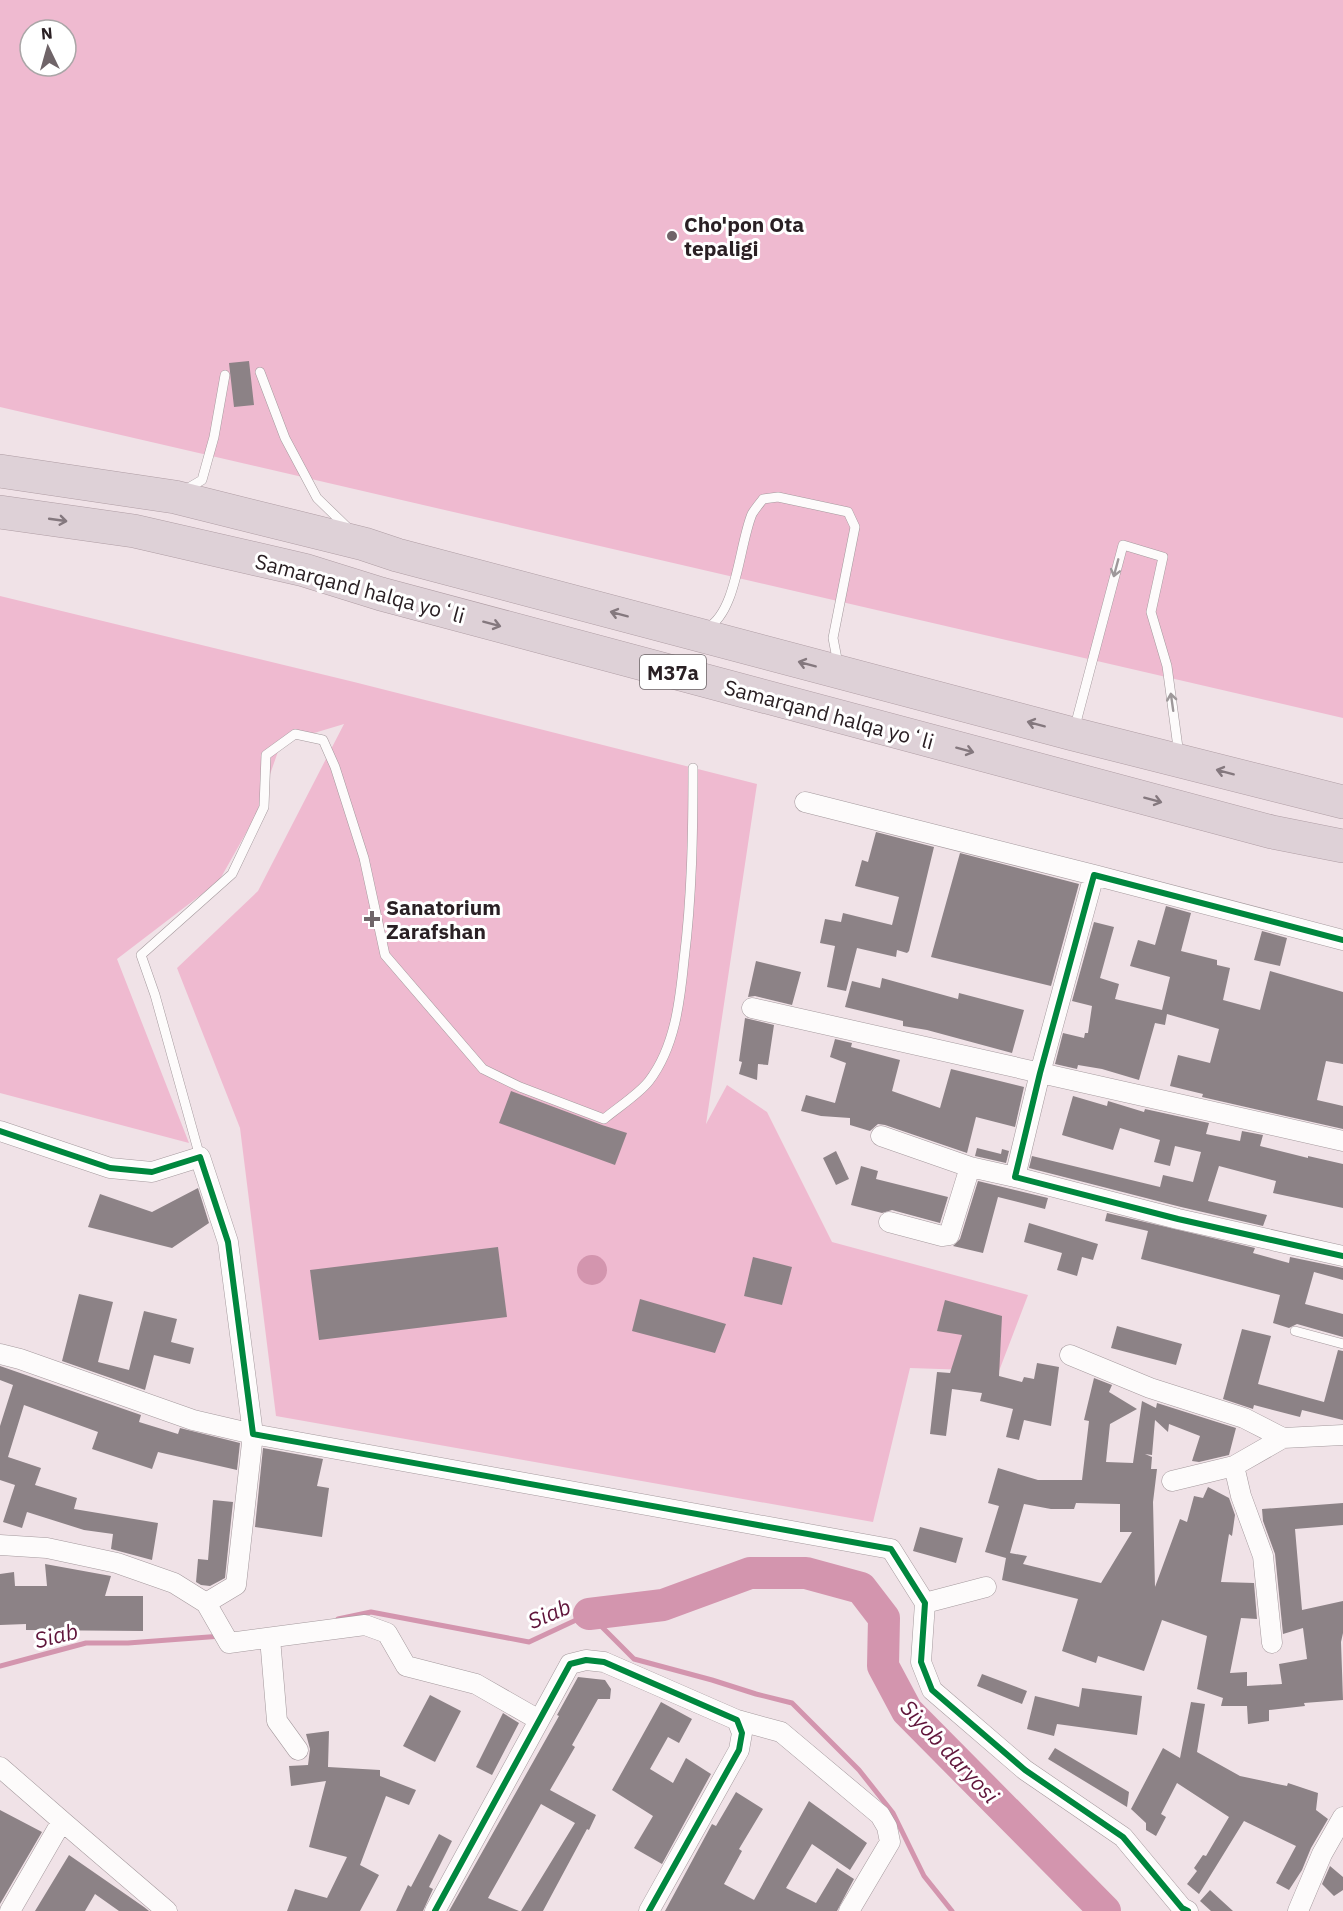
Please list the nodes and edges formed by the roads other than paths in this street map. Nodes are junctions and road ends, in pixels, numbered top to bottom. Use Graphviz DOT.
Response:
graph roads {
  1 [pos="260,372"];
  2 [pos="225,375"];
  3 [pos="0,471"];
  4 [pos="175,496"];
  5 [pos="0,512"];
  6 [pos="364,544"];
  7 [pos="397,555"];
  8 [pos="381,594"];
  9 [pos="694,634"];
  10 [pos="840,673"];
  11 [pos="1073,734"];
  12 [pos="1180,760"];
  13 [pos="693,768"];
  14 [pos="1286,788"];
  15 [pos="805,802"];
  16 [pos="1343,802"];
  17 [pos="1272,832"];
  18 [pos="1343,846"];
  19 [pos="1094,875"];
  20 [pos="1343,940"];
  21 [pos="752,1008"];
  22 [pos="1040,1072"];
  23 [pos="0,1131"];
  24 [pos="881,1136"];
  25 [pos="1343,1141"];
  26 [pos="200,1157"];
  27 [pos="970,1167"];
  28 [pos="1015,1177"];
  29 [pos="889,1222"];
  30 [pos="1343,1256"];
  31 [pos="1295,1331"];
  32 [pos="1343,1344"];
  33 [pos="0,1354"];
  34 [pos="1070,1355"];
  35 [pos="253,1434"];
  36 [pos="1343,1435"];
  37 [pos="1283,1438"];
  38 [pos="1234,1466"];
  39 [pos="1172,1481"];
  40 [pos="0,1545"];
  41 [pos="986,1587"];
  42 [pos="206,1603"];
  43 [pos="925,1603"];
  44 [pos="270,1638"];
  45 [pos="1272,1643"];
  46 [pos="539,1720"];
  47 [pos="737,1720"];
  48 [pos="298,1750"];
  49 [pos="0,1767"];
  50 [pos="1343,1817"];
  51 [pos="62,1821"];
  52 [pos="10,1911"];
  53 [pos="167,1911"];
  54 [pos="435,1911"];
  55 [pos="649,1911"];
  56 [pos="849,1911"];
  57 [pos="1188,1911"];
  58 [pos="1298,1911"];
  1 -- 6 [label="lane"];
  2 -- 4 [label="lane"];
  3 -- 4 [label="highway, Samarqand halqa yoʻli / M37a"];
  4 -- 6 [label="highway, Samarqand halqa yoʻli / M37a"];
  5 -- 8 [label="highway, Samarqand halqa yoʻli / M37a, one-way"];
  6 -- 7 [label="highway, Samarqand halqa yoʻli / M37a"];
  7 -- 8 [label="highway"];
  9 -- 7 [label="highway, Samarqand halqa yoʻli / M37a, one-way"];
  8 -- 17 [label="highway, Samarqand halqa yoʻli / M37a, one-way"];
  10 -- 9 [label="highway, Samarqand halqa yoʻli / M37a, one-way"];
  9 -- 10 [label="lane"];
  11 -- 10 [label="highway, Samarqand halqa yoʻli / M37a, one-way"];
  11 -- 12 [label="highway, Samarqand halqa yoʻli / M37a"];
  12 -- 11 [label="lane, one-way"];
  14 -- 12 [label="highway, Samarqand halqa yoʻli / M37a, one-way"];
  13 -- 26 [label="lane"];
  14 -- 16 [label="highway, Samarqand halqa yoʻli / M37a"];
  14 -- 17 [label="highway"];
  15 -- 19 [label="street"];
  17 -- 18 [label="highway, Samarqand halqa yoʻli / M37a"];
  19 -- 20 [label="street"];
  19 -- 22 [label="street"];
  21 -- 22 [label="street"];
  22 -- 25 [label="street"];
  22 -- 28 [label="street"];
  23 -- 26 [label="street"];
  24 -- 27 [label="street"];
  26 -- 35 [label="street"];
  27 -- 28 [label="street"];
  27 -- 29 [label="street"];
  28 -- 30 [label="street"];
  31 -- 32 [label="lane"];
  33 -- 35 [label="street"];
  34 -- 37 [label="street"];
  35 -- 42 [label="street"];
  35 -- 43 [label="street"];
  36 -- 37 [label="street"];
  37 -- 38 [label="street"];
  38 -- 39 [label="street"];
  38 -- 45 [label="street"];
  40 -- 42 [label="street"];
  41 -- 43 [label="street"];
  42 -- 44 [label="street"];
  43 -- 57 [label="street"];
  44 -- 46 [label="street"];
  44 -- 48 [label="street"];
  46 -- 47 [label="street"];
  46 -- 54 [label="street"];
  47 -- 55 [label="street"];
  47 -- 56 [label="street"];
  49 -- 51 [label="street"];
  50 -- 58 [label="street"];
  51 -- 52 [label="street"];
  51 -- 53 [label="street"];
}
